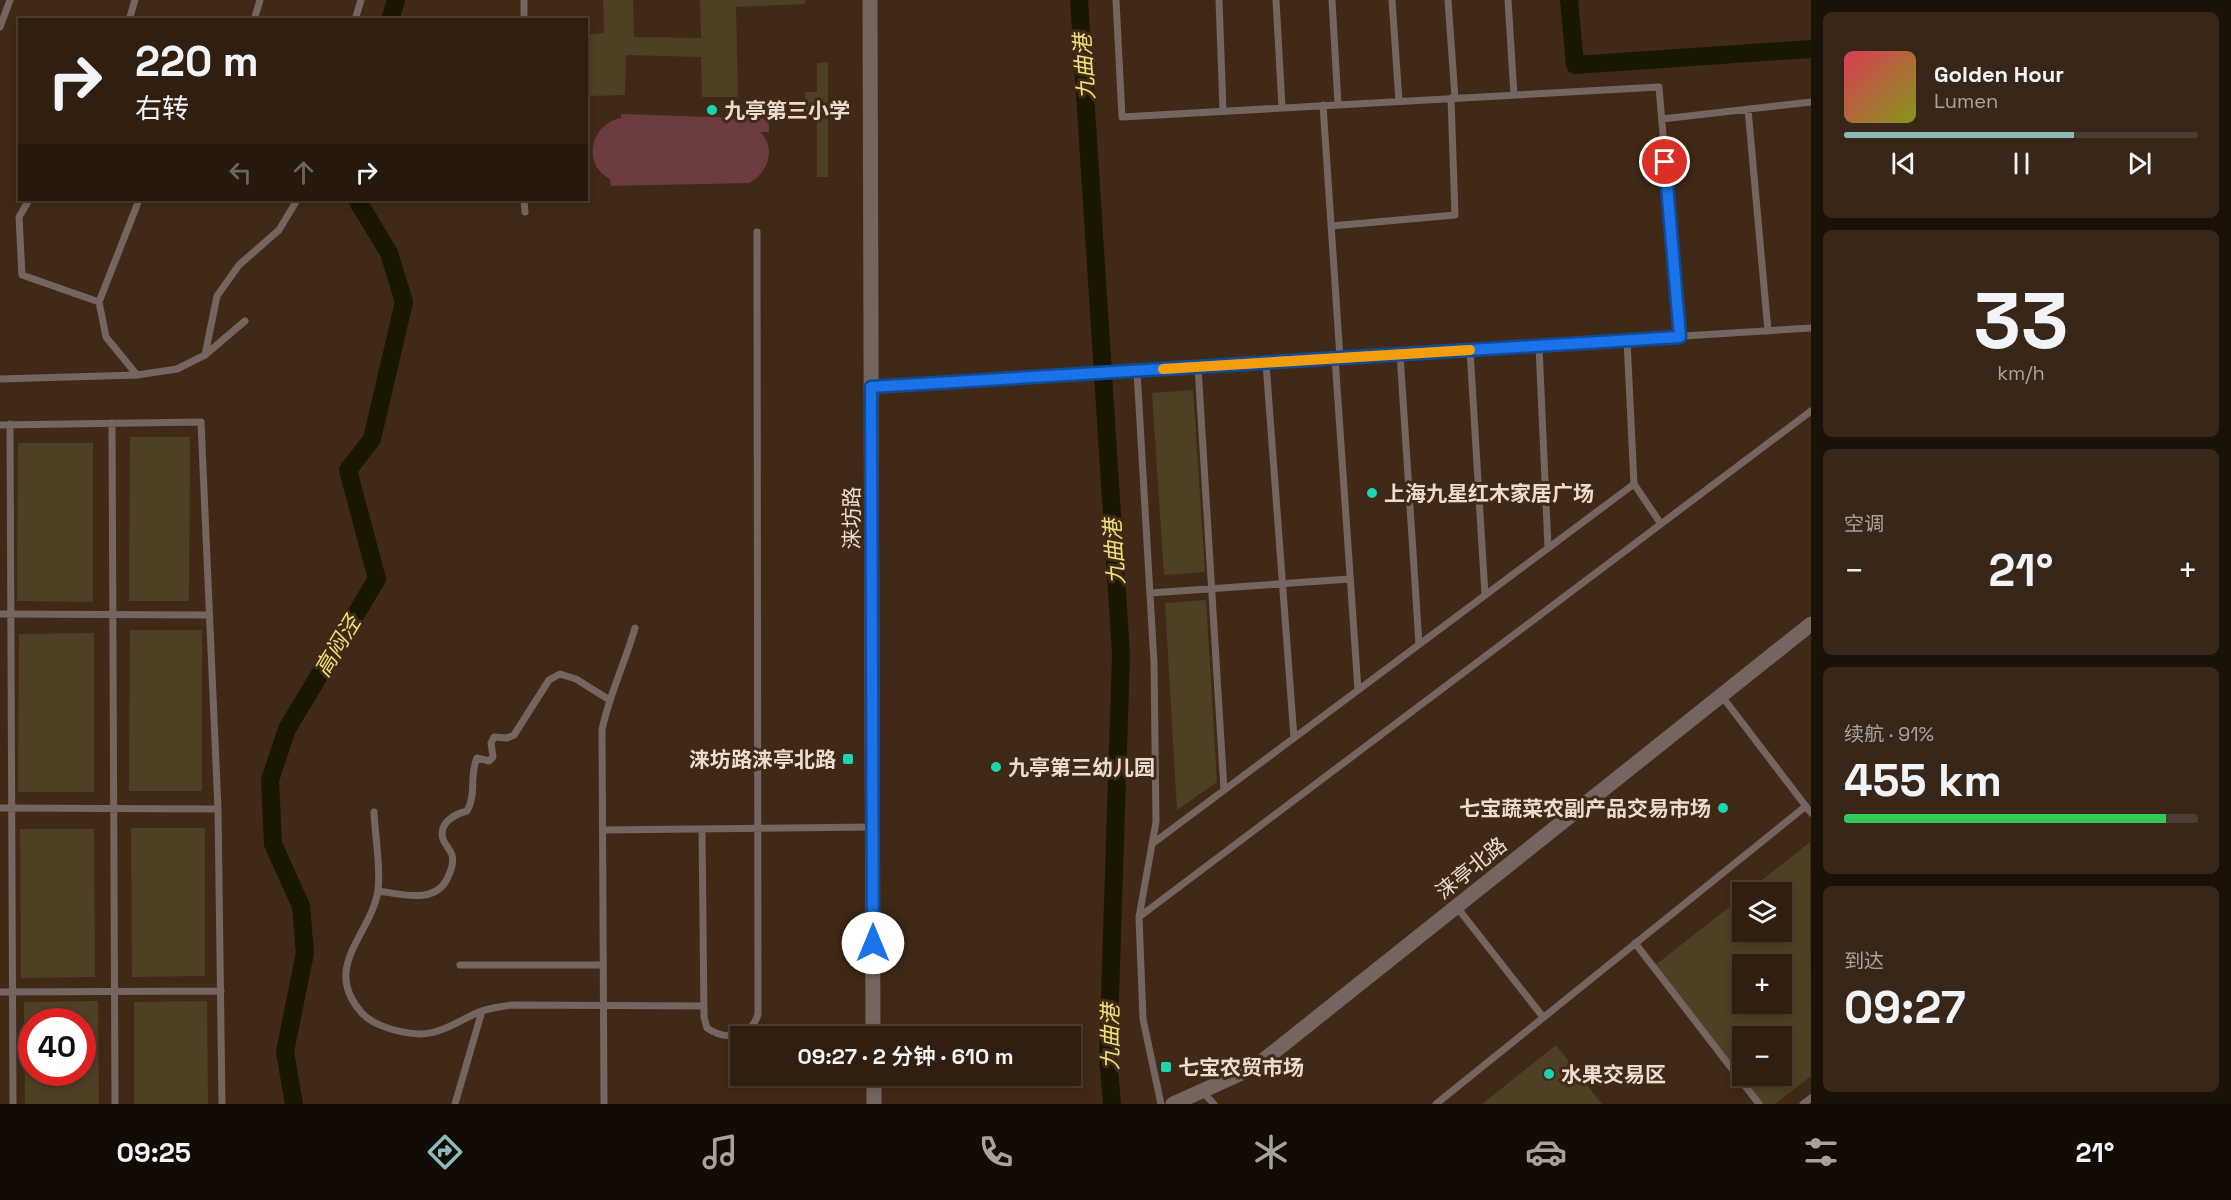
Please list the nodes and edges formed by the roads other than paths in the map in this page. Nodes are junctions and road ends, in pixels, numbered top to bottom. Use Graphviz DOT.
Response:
graph roads {
  1 [pos="10,0"];
  2 [pos="135,0"];
  3 [pos="260,0"];
  4 [pos="361,0"];
  5 [pos="524,0"];
  6 [pos="870,0"];
  7 [pos="1116,0"];
  8 [pos="1218,0"];
  9 [pos="1276,0"];
  10 [pos="1332,0"];
  11 [pos="1392,0"];
  12 [pos="1448,0"];
  13 [pos="1508,0"];
  14 [pos="130,18"];
  15 [pos="255,18"];
  16 [pos="356,18"];
  17 [pos="524,18"];
  18 [pos="0,27"];
  19 [pos="1514,95"];
  20 [pos="1453,98"];
  21 [pos="1399,101"];
  22 [pos="1811,102"];
  23 [pos="1338,104"];
  24 [pos="1323,105"];
  25 [pos="1282,107"];
  26 [pos="1748,109"];
  27 [pos="1223,110"];
  28 [pos="1662,119"];
  29 [pos="28,201"];
  30 [pos="139,201"];
  31 [pos="296,201"];
  32 [pos="525,201"];
  33 [pos="525,212"];
  34 [pos="1331,225"];
  35 [pos="757,232"];
  36 [pos="99,302"];
  37 [pos="245,321"];
  38 [pos="1811,328"];
  39 [pos="1768,331"];
  40 [pos="1680,337"];
  41 [pos="1627,340"];
  42 [pos="1539,346"];
  43 [pos="1470,350"];
  44 [pos="1400,354"];
  45 [pos="204,355"];
  46 [pos="1338,358"];
  47 [pos="1266,363"];
  48 [pos="1198,367"];
  49 [pos="1134,371"];
  50 [pos="137,375"];
  51 [pos="0,379"];
  52 [pos="871,387"];
  53 [pos="1811,411"];
  54 [pos="112,423"];
  55 [pos="10,424"];
  56 [pos="0,425"];
  57 [pos="1634,483"];
  58 [pos="1661,524"];
  59 [pos="1548,548"];
  60 [pos="1350,579"];
  61 [pos="1283,584"];
  62 [pos="1212,588"];
  63 [pos="1150,592"];
  64 [pos="1485,595"];
  65 [pos="0,614"];
  66 [pos="11,614"];
  67 [pos="113,614"];
  68 [pos="209,615"];
  69 [pos="1811,624"];
  70 [pos="635,628"];
  71 [pos="1419,644"];
  72 [pos="1358,690"];
  73 [pos="1721,695"];
  74 [pos="608,699"];
  75 [pos="1294,738"];
  76 [pos="1224,790"];
  77 [pos="1806,806"];
  78 [pos="0,808"];
  79 [pos="12,808"];
  80 [pos="114,809"];
  81 [pos="218,809"];
  82 [pos="374,812"];
  83 [pos="1811,813"];
  84 [pos="873,827"];
  85 [pos="758,828"];
  86 [pos="702,829"];
  87 [pos="603,830"];
  88 [pos="1152,844"];
  89 [pos="378,891"];
  90 [pos="1456,906"];
  91 [pos="1139,917"];
  92 [pos="1635,944"];
  93 [pos="460,965"];
  94 [pos="603,965"];
  95 [pos="220,991"];
  96 [pos="0,992"];
  97 [pos="13,992"];
  98 [pos="114,992"];
  99 [pos="604,1005"];
  100 [pos="704,1005"];
  101 [pos="482,1011"];
  102 [pos="1543,1017"];
  103 [pos="873,1026"];
  104 [pos="874,1086"];
  105 [pos="1202,1091"];
  106 [pos="1811,1098"];
  107 [pos="13,1104"];
  108 [pos="115,1104"];
  109 [pos="222,1104"];
  110 [pos="454,1104"];
  111 [pos="604,1104"];
  112 [pos="874,1104"];
  113 [pos="1161,1104"];
  114 [pos="1173,1104"];
  115 [pos="1214,1104"];
  116 [pos="1436,1104"];
  117 [pos="1759,1104"];
  118 [pos="1803,1104"];
  1 -- 18 [label="lane"];
  2 -- 14 [label="lane"];
  3 -- 15 [label="lane"];
  4 -- 16 [label="lane"];
  5 -- 17 [label="lane"];
  6 -- 52 [label="street, 涞坊路"];
  7 -- 27 [label="lane"];
  8 -- 27 [label="lane"];
  9 -- 25 [label="lane"];
  10 -- 23 [label="lane"];
  11 -- 21 [label="lane"];
  12 -- 20 [label="lane"];
  13 -- 19 [label="lane"];
  19 -- 20 [label="lane"];
  19 -- 28 [label="lane"];
  20 -- 21 [label="lane"];
  20 -- 34 [label="lane"];
  21 -- 23 [label="lane"];
  22 -- 26 [label="lane"];
  23 -- 24 [label="lane"];
  24 -- 25 [label="lane"];
  24 -- 34 [label="lane"];
  25 -- 27 [label="lane"];
  26 -- 28 [label="lane"];
  26 -- 39 [label="lane"];
  28 -- 40 [label="lane"];
  29 -- 36 [label="lane"];
  30 -- 36 [label="lane"];
  31 -- 45 [label="lane"];
  32 -- 33 [label="lane"];
  34 -- 46 [label="lane"];
  35 -- 85 [label="lane"];
  36 -- 50 [label="lane"];
  37 -- 45 [label="lane"];
  38 -- 39 [label="lane"];
  39 -- 40 [label="lane"];
  40 -- 41 [label="lane"];
  41 -- 42 [label="lane"];
  41 -- 57 [label="lane"];
  42 -- 43 [label="lane"];
  42 -- 59 [label="lane"];
  43 -- 44 [label="lane"];
  43 -- 64 [label="lane"];
  44 -- 46 [label="lane"];
  44 -- 71 [label="lane"];
  45 -- 50 [label="lane"];
  46 -- 47 [label="lane"];
  46 -- 60 [label="lane"];
  47 -- 48 [label="lane"];
  47 -- 61 [label="lane"];
  48 -- 49 [label="lane"];
  48 -- 62 [label="lane"];
  49 -- 52 [label="lane"];
  49 -- 63 [label="lane"];
  50 -- 51 [label="lane"];
  52 -- 84 [label="street, 涞坊路"];
  53 -- 58 [label="lane"];
  54 -- 55 [label="lane"];
  54 -- 67 [label="lane"];
  54 -- 68 [label="lane"];
  55 -- 56 [label="lane"];
  55 -- 66 [label="lane"];
  57 -- 58 [label="lane"];
  57 -- 59 [label="lane"];
  58 -- 91 [label="lane"];
  59 -- 64 [label="lane"];
  60 -- 61 [label="lane"];
  60 -- 72 [label="lane"];
  61 -- 62 [label="lane"];
  61 -- 75 [label="lane"];
  62 -- 63 [label="lane"];
  62 -- 76 [label="lane"];
  63 -- 88 [label="lane"];
  64 -- 71 [label="lane"];
  65 -- 66 [label="lane"];
  66 -- 67 [label="lane"];
  66 -- 79 [label="lane"];
  67 -- 68 [label="lane"];
  67 -- 80 [label="lane"];
  68 -- 81 [label="lane"];
  69 -- 73 [label="street, 涞亭北路"];
  70 -- 74 [label="lane"];
  71 -- 72 [label="lane"];
  72 -- 75 [label="lane"];
  73 -- 77 [label="lane"];
  73 -- 90 [label="street, 涞亭北路"];
  74 -- 87 [label="lane"];
  74 -- 89 [label="lane"];
  75 -- 76 [label="lane"];
  76 -- 88 [label="lane"];
  77 -- 83 [label="lane"];
  77 -- 92 [label="lane"];
  78 -- 79 [label="lane"];
  79 -- 80 [label="lane"];
  79 -- 97 [label="lane"];
  80 -- 81 [label="lane"];
  80 -- 98 [label="lane"];
  81 -- 95 [label="lane"];
  82 -- 89 [label="lane"];
  84 -- 85 [label="lane"];
  84 -- 103 [label="street, 涞坊路"];
  85 -- 86 [label="lane"];
  85 -- 100 [label="lane"];
  86 -- 87 [label="lane"];
  86 -- 100 [label="lane"];
  87 -- 94 [label="lane"];
  88 -- 91 [label="lane"];
  89 -- 101 [label="lane"];
  90 -- 102 [label="lane"];
  90 -- 105 [label="street, 涞亭北路"];
  91 -- 113 [label="lane"];
  92 -- 102 [label="lane"];
  92 -- 117 [label="lane"];
  93 -- 94 [label="lane"];
  94 -- 99 [label="lane"];
  95 -- 98 [label="lane"];
  95 -- 109 [label="lane"];
  96 -- 97 [label="lane"];
  97 -- 98 [label="lane"];
  97 -- 107 [label="lane"];
  98 -- 108 [label="lane"];
  99 -- 100 [label="lane"];
  99 -- 101 [label="lane"];
  99 -- 111 [label="lane"];
  101 -- 110 [label="lane"];
  102 -- 116 [label="lane"];
  104 -- 112 [label="street"];
  105 -- 114 [label="street, 涞亭北路"];
  105 -- 115 [label="lane"];
  106 -- 118 [label="lane"];
}
